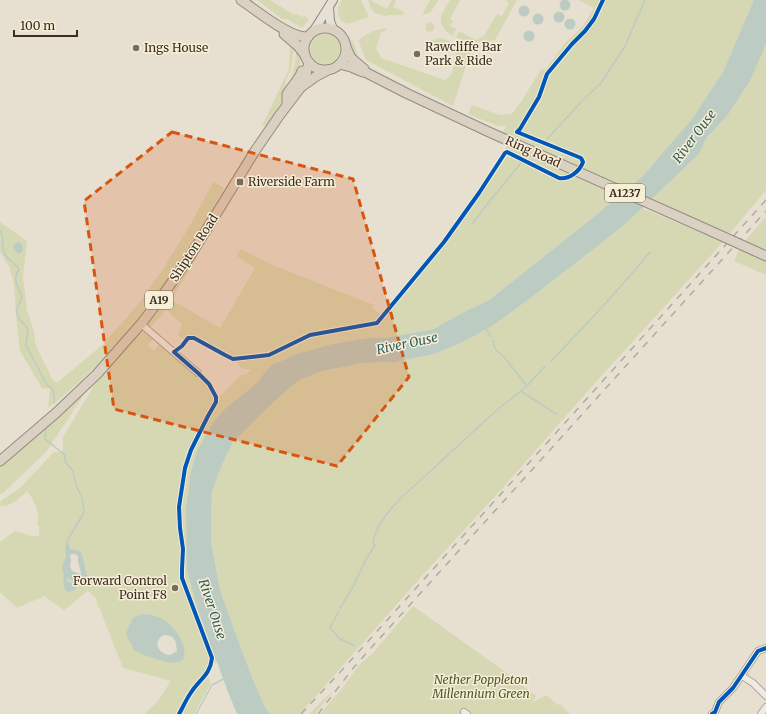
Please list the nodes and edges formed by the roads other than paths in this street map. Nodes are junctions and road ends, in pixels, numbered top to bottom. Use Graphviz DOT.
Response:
graph roads {
  1 [pos="241,0"];
  2 [pos="333,0"];
  3 [pos="329,8"];
  4 [pos="270,20"];
  5 [pos="280,28"];
  6 [pos="333,29"];
  7 [pos="312,33"];
  8 [pos="346,48"];
  9 [pos="305,56"];
  10 [pos="340,64"];
  11 [pos="326,72"];
  12 [pos="367,73"];
  13 [pos="387,84"];
  14 [pos="300,87"];
  15 [pos="286,106"];
  16 [pos="766,256"];
  17 [pos="141,324"];
  18 [pos="198,372"];
  19 [pos="0,461"];
  20 [pos="766,648"];
  21 [pos="742,676"];
  22 [pos="766,696"];
  23 [pos="766,707"];
  24 [pos="715,713"];
  25 [pos="761,714"];
  1 -- 4 [label="highway"];
  2 -- 3 [label="main road"];
  3 -- 6 [label="main road"];
  3 -- 7 [label="main road"];
  4 -- 5 [label="highway"];
  4 -- 7 [label="highway"];
  5 -- 7 [label="highway"];
  5 -- 9 [label="highway"];
  6 -- 7 [label="highway"];
  6 -- 8 [label="highway"];
  7 -- 9 [label="highway"];
  8 -- 10 [label="highway"];
  8 -- 12 [label="highway, Ring Road / A1237"];
  9 -- 11 [label="highway"];
  9 -- 14 [label="highway, Shipton Road / A19"];
  9 -- 15 [label="highway"];
  10 -- 11 [label="highway"];
  10 -- 12 [label="highway, Ring Road / A1237"];
  11 -- 13 [label="highway"];
  11 -- 14 [label="highway, Shipton Road / A19"];
  12 -- 13 [label="highway, Ring Road / A1237"];
  13 -- 16 [label="highway, Ring Road / A1237, bridge"];
  14 -- 15 [label="highway, Shipton Road / A19"];
  15 -- 17 [label="highway, Shipton Road / A19"];
  17 -- 18 [label="street"];
  17 -- 19 [label="highway, Shipton Road / A19"];
  20 -- 21 [label="street"];
  21 -- 22 [label="street"];
  21 -- 24 [label="street"];
  23 -- 25 [label="street"];
}
